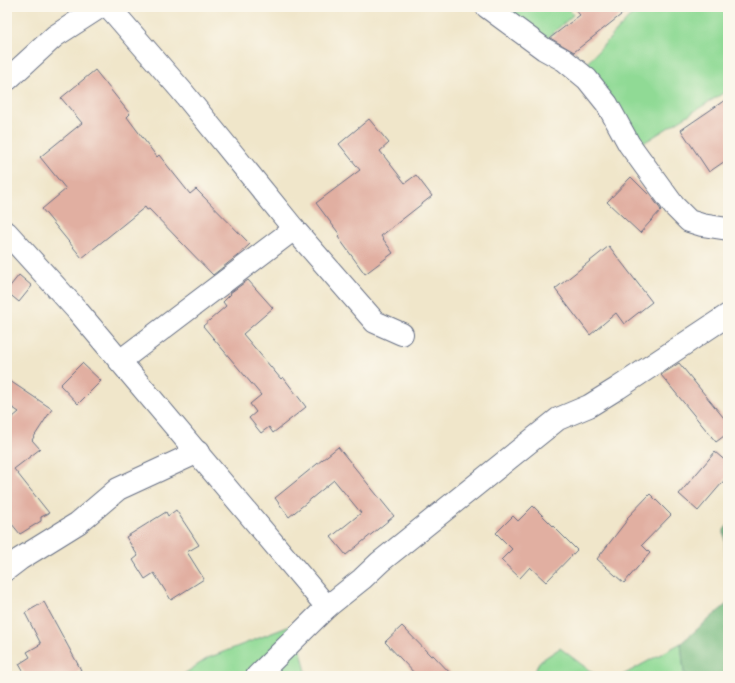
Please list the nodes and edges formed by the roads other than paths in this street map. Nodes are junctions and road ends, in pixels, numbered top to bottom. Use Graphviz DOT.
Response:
graph roads {
  1 [pos="100,7"];
  2 [pos="109,7"];
  3 [pos="487,7"];
  4 [pos="7,80"];
  5 [pos="294,229"];
  6 [pos="728,229"];
  7 [pos="7,233"];
  8 [pos="728,315"];
  9 [pos="402,334"];
  10 [pos="120,361"];
  11 [pos="198,452"];
  12 [pos="7,569"];
  13 [pos="327,607"];
  14 [pos="257,676"];
  1 -- 4 [label="street"];
  2 -- 5 [label="street"];
  3 -- 6 [label="street"];
  5 -- 9 [label="street"];
  5 -- 10 [label="street"];
  7 -- 10 [label="street"];
  8 -- 13 [label="street"];
  10 -- 11 [label="street"];
  11 -- 12 [label="street"];
  11 -- 13 [label="street"];
  13 -- 14 [label="street"];
}
